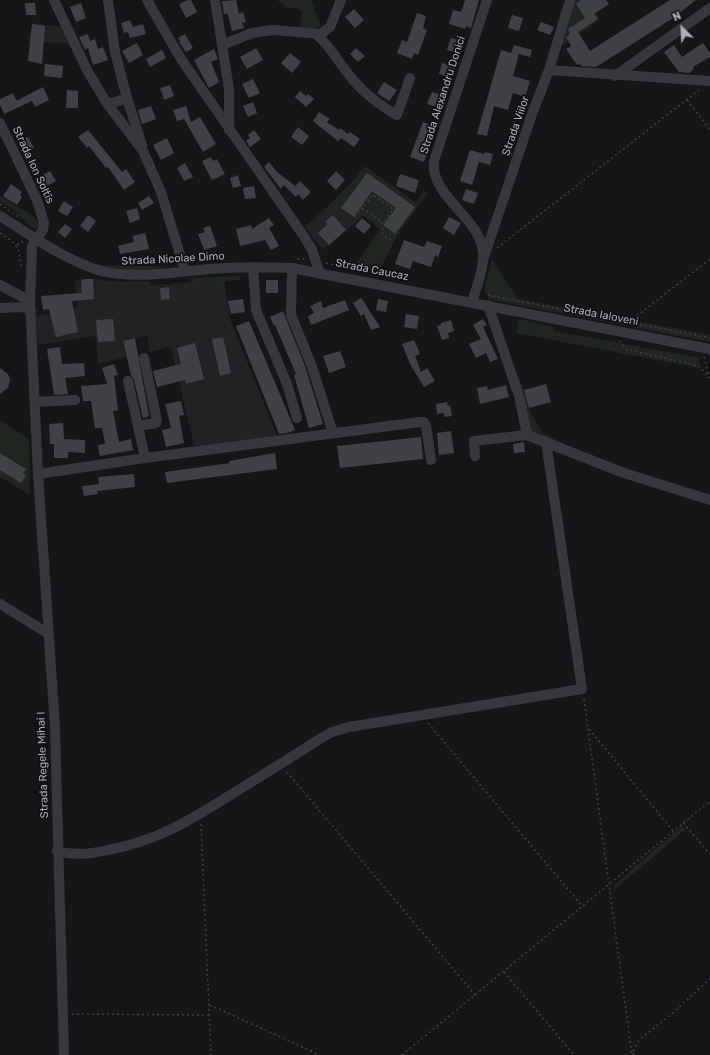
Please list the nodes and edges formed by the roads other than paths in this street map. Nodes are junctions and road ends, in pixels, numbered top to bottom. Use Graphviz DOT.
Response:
graph roads {
  1 [pos="54,0"];
  2 [pos="108,0"];
  3 [pos="147,0"];
  4 [pos="215,0"];
  5 [pos="341,0"];
  6 [pos="486,0"];
  7 [pos="570,0"];
  8 [pos="710,8"];
  9 [pos="317,35"];
  10 [pos="222,45"];
  11 [pos="549,70"];
  12 [pos="615,76"];
  13 [pos="410,78"];
  14 [pos="710,81"];
  15 [pos="127,98"];
  16 [pos="106,102"];
  17 [pos="0,123"];
  18 [pos="229,130"];
  19 [pos="144,151"];
  20 [pos="0,216"];
  21 [pos="36,239"];
  22 [pos="483,260"];
  23 [pos="252,267"];
  24 [pos="292,268"];
  25 [pos="186,271"];
  26 [pos="319,272"];
  27 [pos="0,285"];
  28 [pos="473,300"];
  29 [pos="31,305"];
  30 [pos="488,305"];
  31 [pos="0,308"];
  32 [pos="706,348"];
  33 [pos="144,358"];
  34 [pos="128,381"];
  35 [pos="75,400"];
  36 [pos="35,402"];
  37 [pos="297,418"];
  38 [pos="138,426"];
  39 [pos="333,433"];
  40 [pos="527,435"];
  41 [pos="546,442"];
  42 [pos="475,456"];
  43 [pos="144,458"];
  44 [pos="431,460"];
  45 [pos="38,474"];
  46 [pos="710,500"];
  47 [pos="0,604"];
  48 [pos="49,634"];
  49 [pos="57,851"];
  50 [pos="64,1055"];
  1 -- 16 [label="street"];
  2 -- 15 [label="street"];
  3 -- 18 [label="street, Strada Caucaz"];
  4 -- 10 [label="street"];
  5 -- 9 [label="street"];
  6 -- 22 [label="street, Strada Alexandru Donici"];
  7 -- 11 [label="street, Strada Viilor"];
  8 -- 12 [label="street"];
  9 -- 10 [label="street"];
  9 -- 13 [label="street"];
  10 -- 18 [label="street"];
  11 -- 12 [label="street"];
  11 -- 22 [label="street, Strada Viilor"];
  12 -- 14 [label="street"];
  15 -- 16 [label="street"];
  15 -- 19 [label="street"];
  16 -- 19 [label="street"];
  17 -- 21 [label="street, Strada Ion Soltîs"];
  18 -- 26 [label="street, Strada Caucaz"];
  19 -- 25 [label="street"];
  20 -- 21 [label="street, Strada Nicolae Dimo"];
  21 -- 25 [label="street, Strada Nicolae Dimo"];
  21 -- 29 [label="street"];
  22 -- 28 [label="street, Strada Alexandru Donici"];
  23 -- 24 [label="street, Strada Nicolae Dimo"];
  23 -- 25 [label="street, Strada Nicolae Dimo"];
  23 -- 37 [label="street"];
  24 -- 26 [label="street, Strada Nicolae Dimo"];
  24 -- 39 [label="street"];
  26 -- 28 [label="street, Strada Caucaz"];
  27 -- 29 [label="street"];
  28 -- 30 [label="street, Strada Caucaz"];
  29 -- 31 [label="street"];
  29 -- 36 [label="street"];
  30 -- 32 [label="street, Strada Ialoveni"];
  30 -- 40 [label="street"];
  33 -- 38 [label="street"];
  34 -- 38 [label="street"];
  35 -- 36 [label="street"];
  36 -- 45 [label="street"];
  38 -- 43 [label="street"];
  39 -- 43 [label="street"];
  39 -- 44 [label="street"];
  40 -- 41 [label="street"];
  40 -- 42 [label="street"];
  41 -- 46 [label="street"];
  41 -- 49 [label="street"];
  43 -- 45 [label="street"];
  45 -- 48 [label="street, Strada Regele Mihai I"];
  47 -- 48 [label="street"];
  48 -- 49 [label="street, Strada Regele Mihai I"];
  49 -- 50 [label="street, Strada Regele Mihai I"];
}
